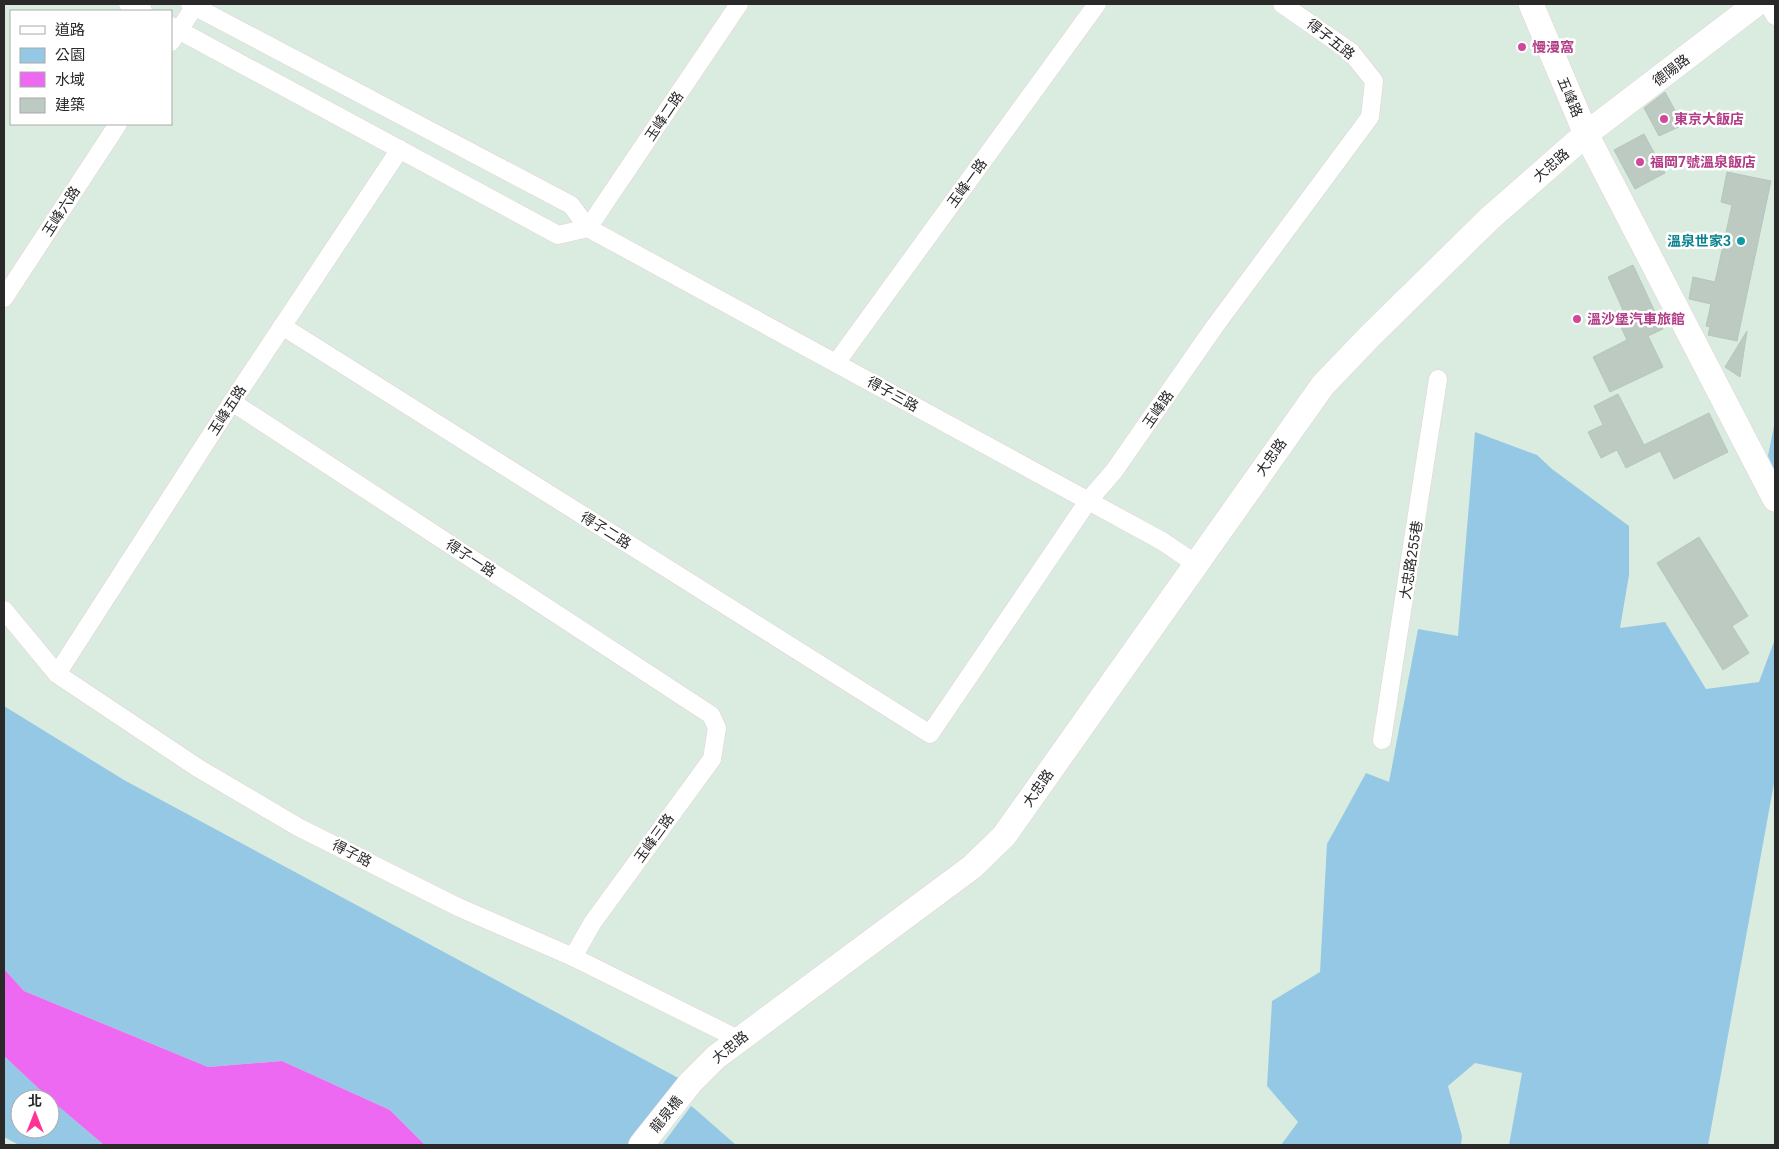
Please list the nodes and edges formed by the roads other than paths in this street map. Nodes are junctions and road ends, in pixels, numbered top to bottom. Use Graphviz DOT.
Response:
graph roads {
  1 [pos="128,4"];
  2 [pos="739,4"];
  3 [pos="1097,4"];
  4 [pos="1282,4"];
  5 [pos="1531,4"];
  6 [pos="1756,4"];
  7 [pos="1768,4"];
  8 [pos="192,5"];
  9 [pos="141,10"];
  10 [pos="1775,16"];
  11 [pos="174,33"];
  12 [pos="1374,81"];
  13 [pos="117,125"];
  14 [pos="1586,134"];
  15 [pos="400,149"];
  16 [pos="588,228"];
  17 [pos="4,298"];
  18 [pos="282,326"];
  19 [pos="836,363"];
  20 [pos="1438,379"];
  21 [pos="232,402"];
  22 [pos="1775,499"];
  23 [pos="1088,501"];
  24 [pos="1196,564"];
  25 [pos="4,610"];
  26 [pos="57,674"];
  27 [pos="711,715"];
  28 [pos="930,734"];
  29 [pos="1382,740"];
  30 [pos="573,957"];
  31 [pos="738,1039"];
  32 [pos="691,1082"];
  33 [pos="641,1145"];
  1 -- 9 [label="street"];
  2 -- 16 [label="street, 玉峰二路"];
  3 -- 19 [label="street, 玉峰一路"];
  4 -- 12 [label="street, 得子五路"];
  5 -- 14 [label="street, 五峰路"];
  6 -- 14 [label="street, 德陽路"];
  7 -- 10 [label="street"];
  8 -- 11 [label="street"];
  8 -- 16 [label="street"];
  11 -- 15 [label="street"];
  12 -- 23 [label="street, 玉峰路"];
  13 -- 17 [label="street, 玉峰六路"];
  14 -- 22 [label="street"];
  14 -- 24 [label="street, 大忠路"];
  15 -- 16 [label="street"];
  15 -- 18 [label="street, 玉峰五路"];
  16 -- 19 [label="street, 得子三路"];
  18 -- 21 [label="street, 玉峰五路"];
  18 -- 28 [label="street, 得子二路"];
  19 -- 23 [label="street, 得子三路"];
  20 -- 29 [label="street, 大忠路255巷"];
  21 -- 26 [label="street, 玉峰五路"];
  21 -- 27 [label="street, 得子一路"];
  23 -- 24 [label="street, 得子三路"];
  23 -- 28 [label="street, 玉峰路"];
  24 -- 31 [label="street, 大忠路"];
  25 -- 26 [label="street, 得子路"];
  26 -- 30 [label="street, 得子路"];
  27 -- 30 [label="street, 玉峰三路"];
  30 -- 31 [label="street, 得子路"];
  31 -- 32 [label="street, 大忠路"];
  32 -- 33 [label="street, 龍泉橋"];
}
